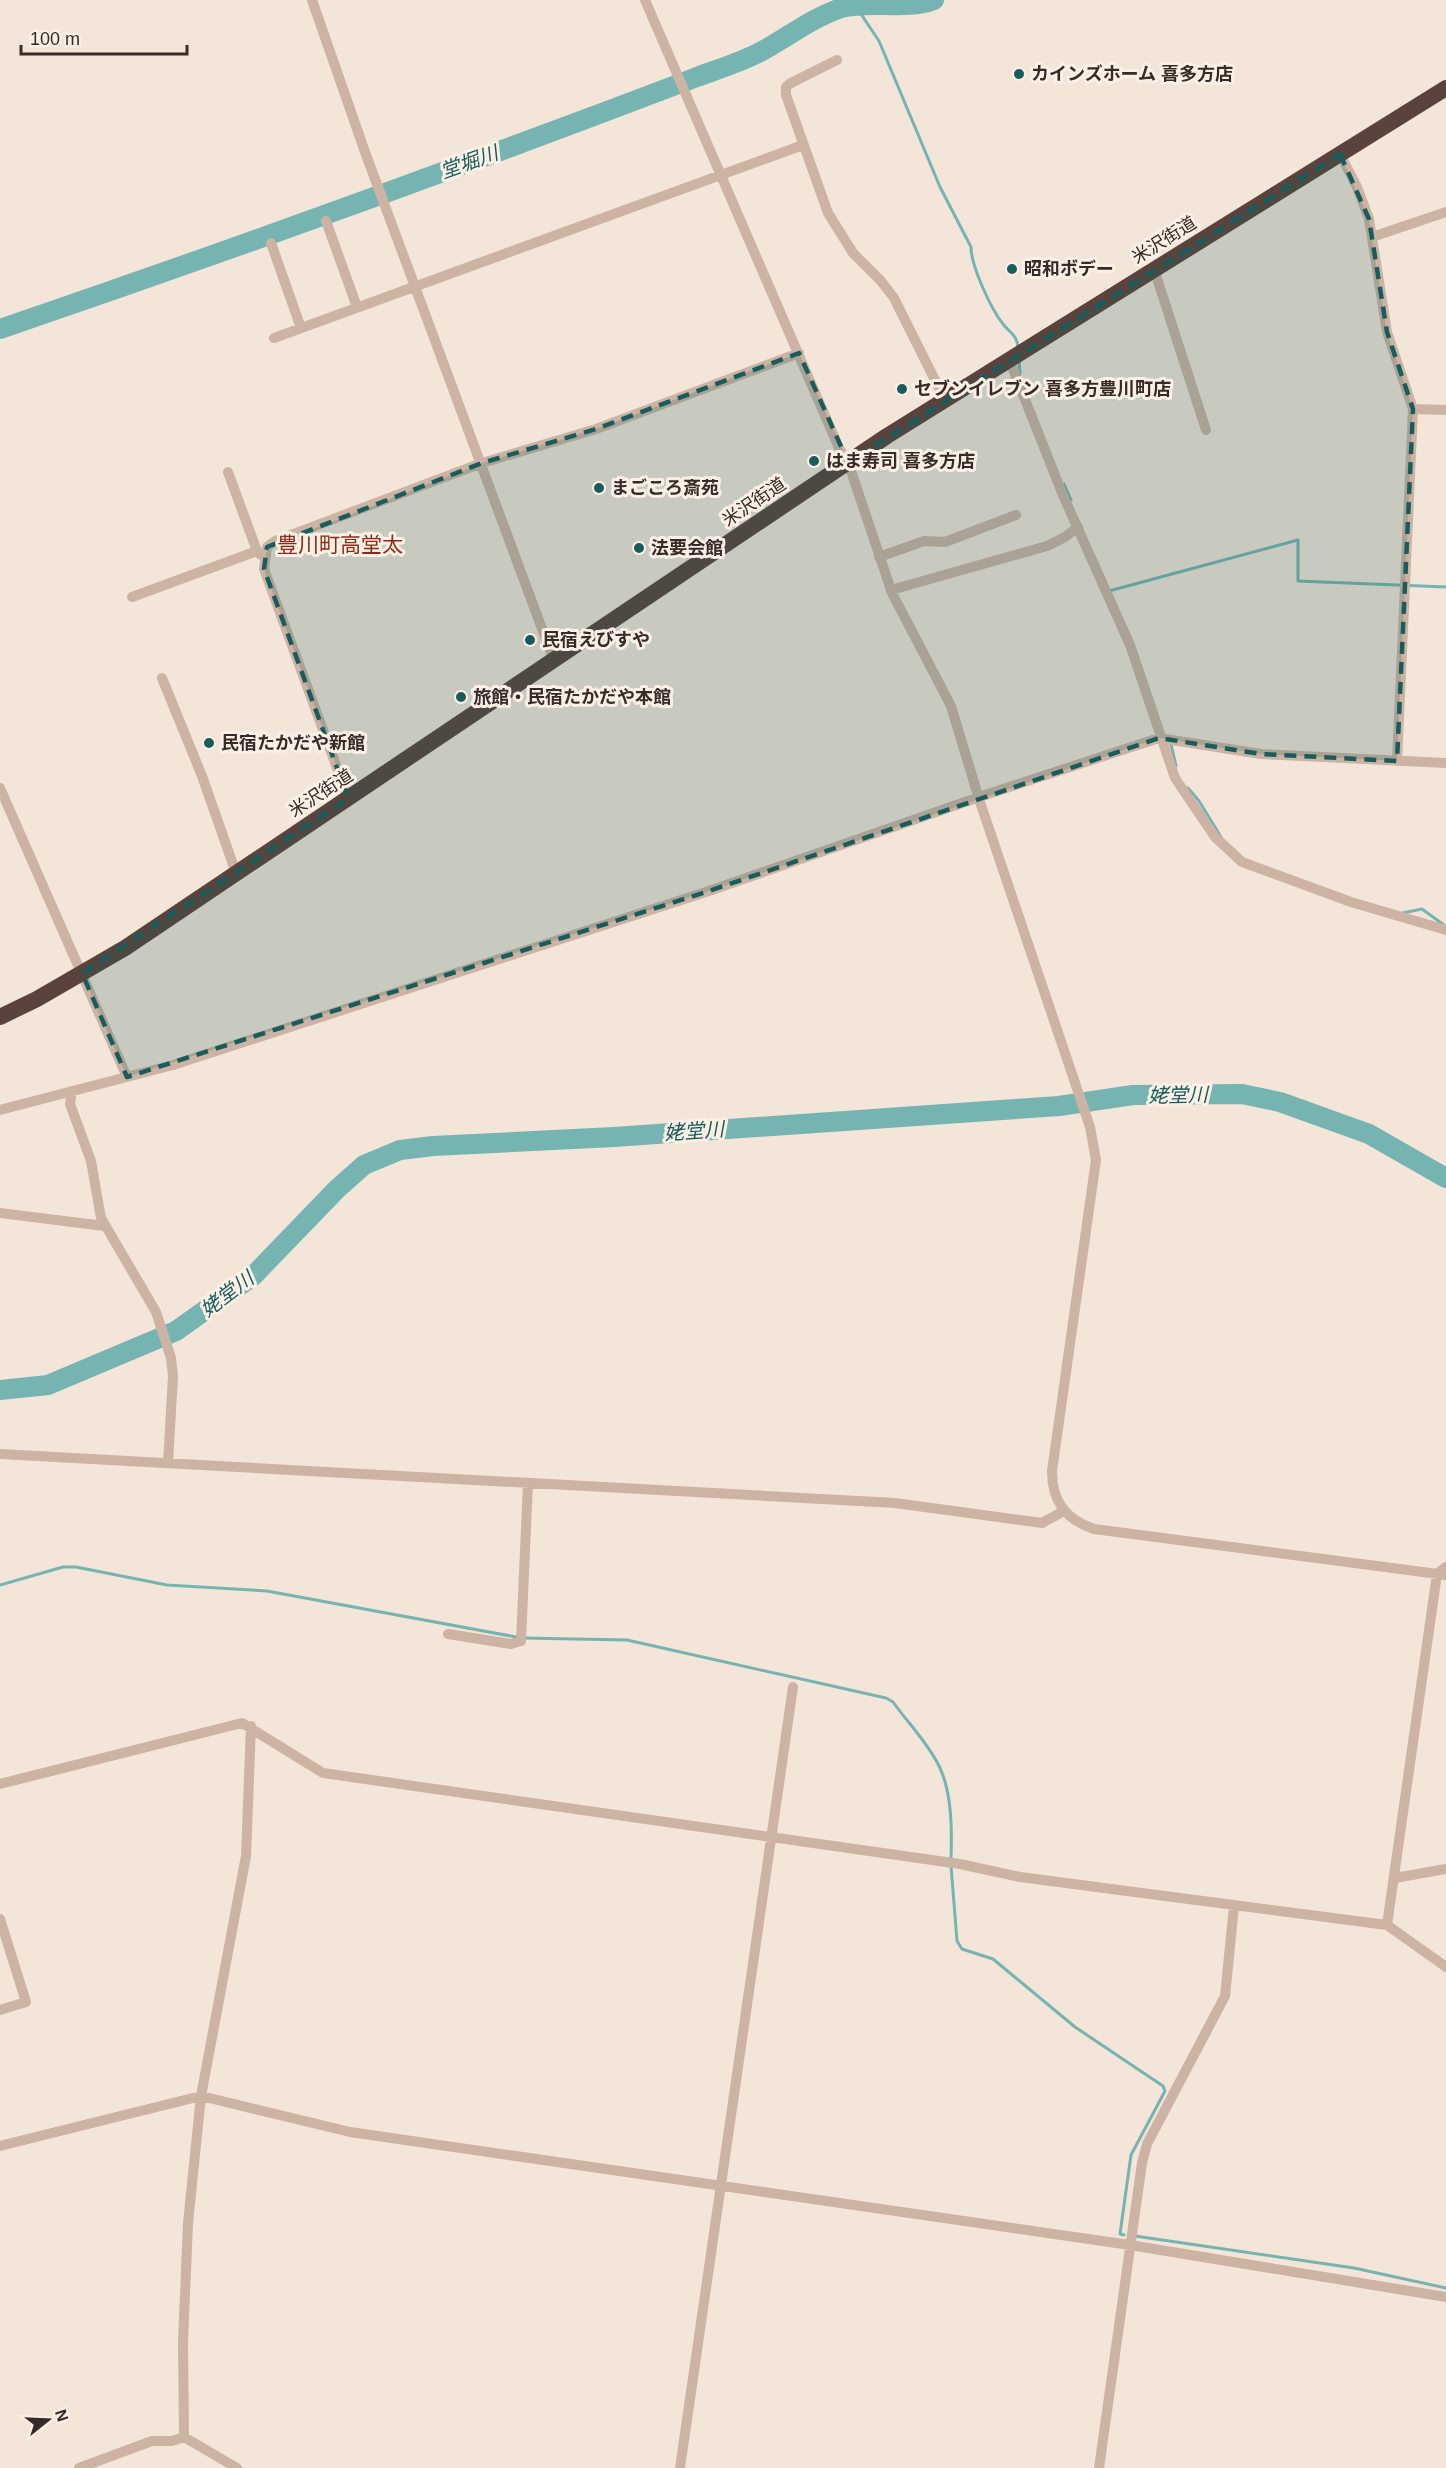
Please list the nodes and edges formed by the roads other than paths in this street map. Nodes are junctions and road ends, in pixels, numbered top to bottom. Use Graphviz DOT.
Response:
graph roads {
  1 [pos="312,0"];
  2 [pos="645,0"];
  3 [pos="837,60"];
  4 [pos="1446,88"];
  5 [pos="803,145"];
  6 [pos="1340,154"];
  7 [pos="720,176"];
  8 [pos="1446,212"];
  9 [pos="326,221"];
  10 [pos="1375,236"];
  11 [pos="271,243"];
  12 [pos="1154,269"];
  13 [pos="416,286"];
  14 [pos="357,307"];
  15 [pos="301,328"];
  16 [pos="274,338"];
  17 [pos="799,353"];
  18 [pos="1009,359"];
  19 [pos="945,400"];
  20 [pos="1413,409"];
  21 [pos="1446,410"];
  22 [pos="1206,430"];
  23 [pos="848,462"];
  24 [pos="482,463"];
  25 [pos="228,472"];
  26 [pos="1016,515"];
  27 [pos="1078,527"];
  28 [pos="261,554"];
  29 [pos="879,557"];
  30 [pos="891,590"];
  31 [pos="132,597"];
  32 [pos="554,661"];
  33 [pos="162,678"];
  34 [pos="1160,738"];
  35 [pos="1397,761"];
  36 [pos="1446,763"];
  37 [pos="1,793"];
  38 [pos="348,798"];
  39 [pos="979,799"];
  40 [pos="236,873"];
  41 [pos="1446,930"];
  42 [pos="82,974"];
  43 [pos="0,1017"];
  44 [pos="127,1077"];
  45 [pos="72,1090"];
  46 [pos="0,1110"];
  47 [pos="0,1213"];
  48 [pos="104,1226"];
  49 [pos="0,1454"];
  50 [pos="168,1463"];
  51 [pos="528,1483"];
  52 [pos="1064,1511"];
  53 [pos="1443,1572"];
  54 [pos="448,1634"];
  55 [pos="793,1687"];
  56 [pos="251,1726"];
  57 [pos="0,1784"];
  58 [pos="770,1837"];
  59 [pos="1446,1869"];
  60 [pos="1395,1878"];
  61 [pos="1234,1906"];
  62 [pos="0,1919"];
  63 [pos="1387,1925"];
  64 [pos="1446,1967"];
  65 [pos="0,2010"];
  66 [pos="201,2096"];
  67 [pos="0,2146"];
  68 [pos="722,2185"];
  69 [pos="1130,2245"];
  70 [pos="1446,2297"];
  71 [pos="184,2437"];
  72 [pos="79,2468"];
  73 [pos="237,2468"];
  74 [pos="680,2468"];
  75 [pos="1099,2468"];
  1 -- 13 [label="street"];
  2 -- 7 [label="street"];
  3 -- 5 [label="street"];
  4 -- 6 [label="highway, 米沢街道"];
  5 -- 7 [label="street"];
  5 -- 19 [label="street"];
  6 -- 12 [label="highway, 米沢街道"];
  6 -- 20 [label="street"];
  7 -- 13 [label="street"];
  7 -- 17 [label="street"];
  8 -- 10 [label="street"];
  9 -- 14 [label="street"];
  11 -- 15 [label="street"];
  12 -- 18 [label="highway, 米沢街道"];
  12 -- 22 [label="street"];
  13 -- 14 [label="street"];
  13 -- 24 [label="street"];
  14 -- 15 [label="street"];
  15 -- 16 [label="street"];
  17 -- 23 [label="street"];
  17 -- 24 [label="street"];
  18 -- 19 [label="highway, 米沢街道"];
  18 -- 27 [label="street"];
  19 -- 23 [label="highway, 米沢街道"];
  20 -- 21 [label="street"];
  20 -- 35 [label="street"];
  23 -- 29 [label="street"];
  23 -- 32 [label="highway, 米沢街道"];
  24 -- 28 [label="street"];
  24 -- 32 [label="street"];
  25 -- 28 [label="street"];
  26 -- 29 [label="street"];
  27 -- 30 [label="street"];
  27 -- 34 [label="street"];
  28 -- 31 [label="street"];
  28 -- 38 [label="street"];
  29 -- 30 [label="street"];
  30 -- 39 [label="street"];
  32 -- 38 [label="highway, 米沢街道"];
  33 -- 40 [label="street"];
  34 -- 35 [label="street"];
  34 -- 39 [label="street"];
  34 -- 41 [label="street"];
  35 -- 36 [label="street"];
  37 -- 42 [label="street"];
  38 -- 40 [label="highway, 米沢街道"];
  39 -- 44 [label="street"];
  39 -- 52 [label="street"];
  40 -- 42 [label="highway, 米沢街道"];
  42 -- 43 [label="highway, 米沢街道"];
  42 -- 44 [label="street"];
  44 -- 45 [label="street"];
  45 -- 46 [label="street"];
  45 -- 48 [label="street"];
  47 -- 48 [label="street"];
  48 -- 50 [label="street"];
  49 -- 50 [label="street"];
  50 -- 51 [label="street"];
  51 -- 52 [label="street"];
  51 -- 54 [label="street"];
  52 -- 53 [label="street"];
  53 -- 60 [label="street"];
  55 -- 58 [label="street"];
  56 -- 57 [label="street"];
  56 -- 58 [label="street"];
  56 -- 66 [label="street"];
  58 -- 61 [label="street"];
  58 -- 68 [label="street"];
  59 -- 60 [label="street"];
  60 -- 63 [label="street"];
  61 -- 63 [label="street"];
  61 -- 69 [label="street"];
  62 -- 65 [label="street"];
  63 -- 64 [label="street"];
  66 -- 67 [label="street"];
  66 -- 68 [label="street"];
  66 -- 71 [label="street"];
  68 -- 69 [label="street"];
  68 -- 74 [label="street"];
  69 -- 70 [label="street"];
  69 -- 75 [label="street"];
  71 -- 72 [label="street"];
  71 -- 73 [label="street"];
}
